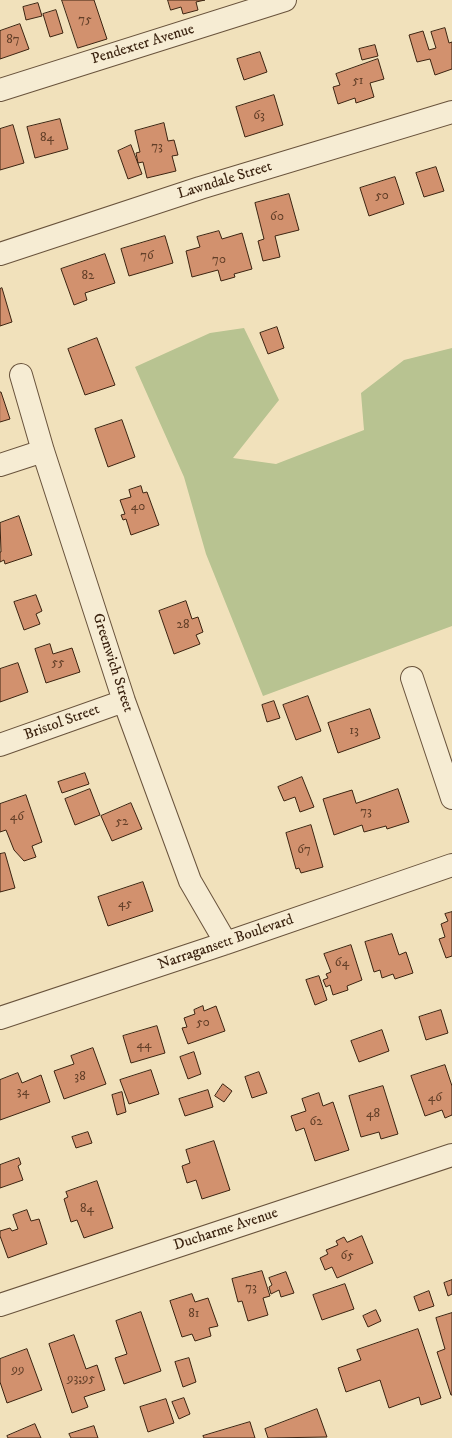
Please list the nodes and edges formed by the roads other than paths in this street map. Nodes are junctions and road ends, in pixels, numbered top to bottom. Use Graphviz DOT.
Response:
graph roads {
  1 [pos="285,0"];
  2 [pos="0,90"];
  3 [pos="452,112"];
  4 [pos="0,254"];
  5 [pos="21,375"];
  6 [pos="44,451"];
  7 [pos="0,466"];
  8 [pos="412,678"];
  9 [pos="124,701"];
  10 [pos="0,746"];
  11 [pos="452,798"];
  12 [pos="452,866"];
  13 [pos="226,943"];
  14 [pos="0,1018"];
  15 [pos="452,1155"];
  16 [pos="0,1305"];
  1 -- 2 [label="street, Pendexter Avenue"];
  3 -- 4 [label="street, Lawndale Street"];
  5 -- 6 [label="street, Greenwich Street"];
  6 -- 7 [label="street"];
  6 -- 9 [label="street, Greenwich Street"];
  8 -- 11 [label="street"];
  9 -- 10 [label="street, Bristol Street"];
  9 -- 13 [label="street, Greenwich Street"];
  12 -- 13 [label="street, Narragansett Boulevard"];
  13 -- 14 [label="street, Narragansett Boulevard"];
  15 -- 16 [label="street, Ducharme Avenue"];
}
